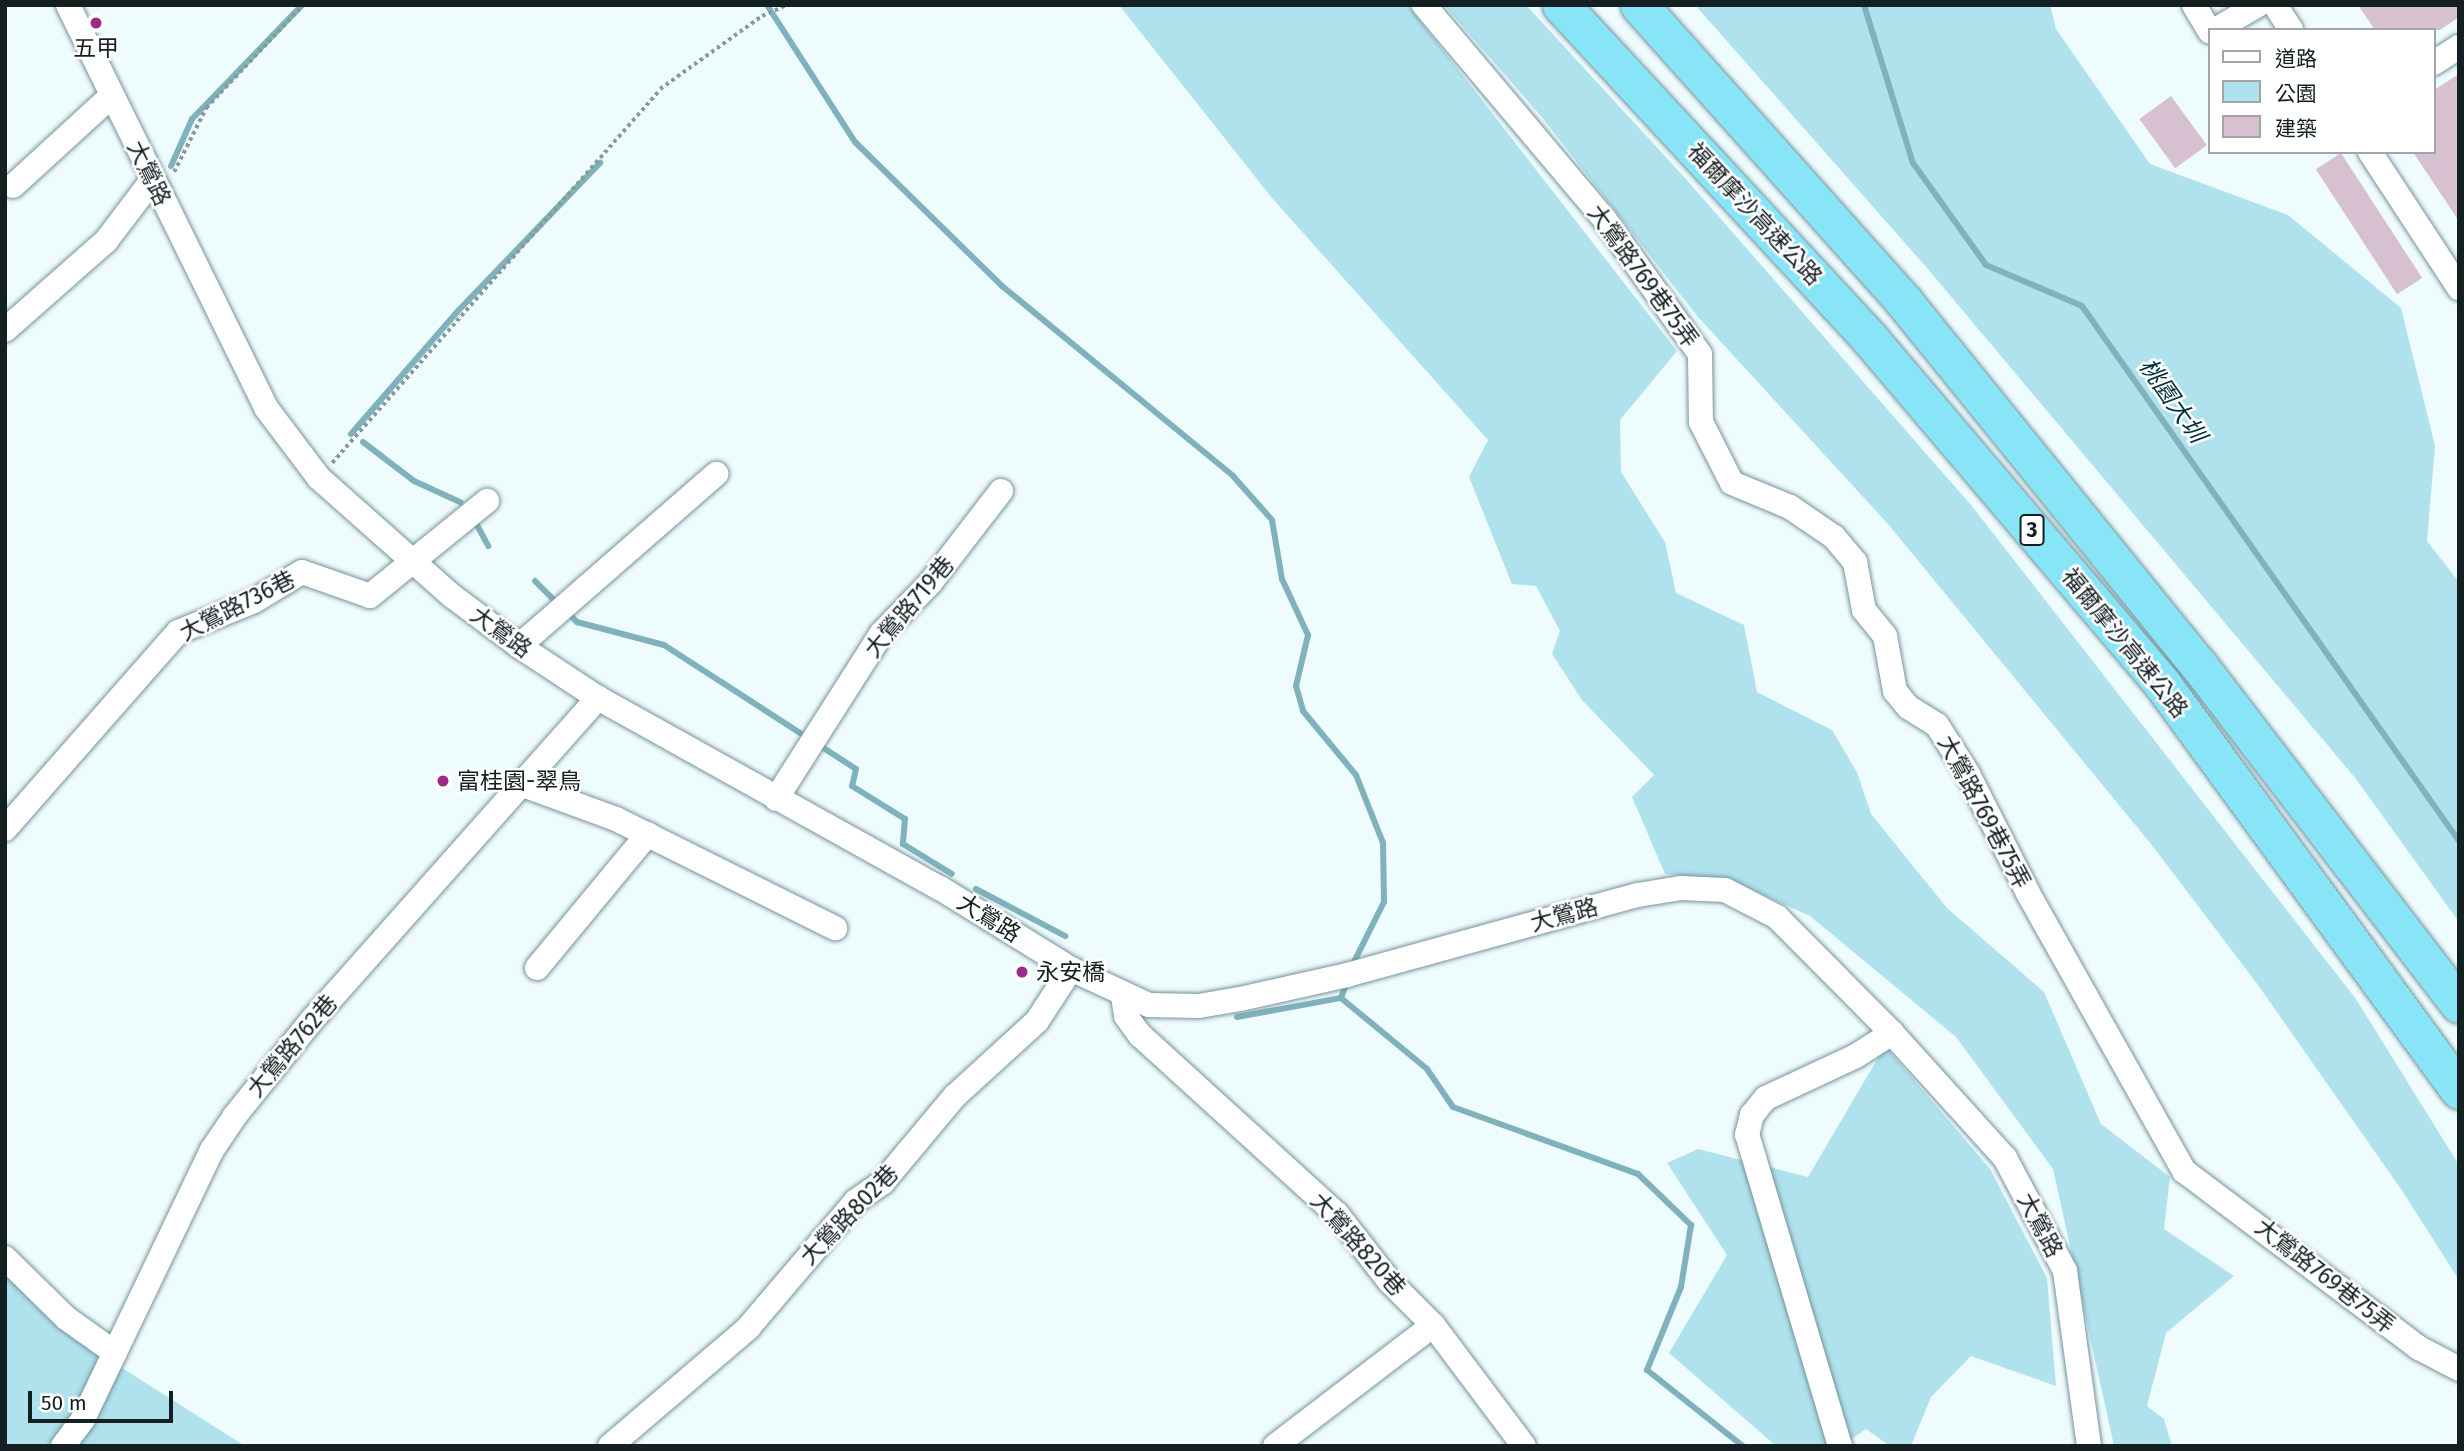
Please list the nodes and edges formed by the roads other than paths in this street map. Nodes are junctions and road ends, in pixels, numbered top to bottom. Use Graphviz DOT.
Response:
graph roads {
  1 [pos="68,5"];
  2 [pos="1424,5"];
  3 [pos="1561,5"];
  4 [pos="1639,5"];
  5 [pos="2194,5"];
  6 [pos="2258,5"];
  7 [pos="2275,5"];
  8 [pos="2210,28"];
  9 [pos="2217,28"];
  10 [pos="2290,28"];
  11 [pos="2459,47"];
  12 [pos="2436,61"];
  13 [pos="110,96"];
  14 [pos="2372,154"];
  15 [pos="13,186"];
  16 [pos="156,186"];
  17 [pos="2459,288"];
  18 [pos="5,330"];
  19 [pos="716,474"];
  20 [pos="1002,491"];
  21 [pos="487,501"];
  22 [pos="411,559"];
  23 [pos="519,646"];
  24 [pos="598,698"];
  25 [pos="523,785"];
  26 [pos="776,799"];
  27 [pos="5,829"];
  28 [pos="648,834"];
  29 [pos="835,928"];
  30 [pos="537,968"];
  31 [pos="1071,969"];
  32 [pos="1123,996"];
  33 [pos="2459,1004"];
  34 [pos="1892,1033"];
  35 [pos="2459,1090"];
  36 [pos="5,1258"];
  37 [pos="1433,1325"];
  38 [pos="114,1353"];
  39 [pos="2459,1369"];
  40 [pos="63,1446"];
  41 [pos="610,1446"];
  42 [pos="1275,1446"];
  43 [pos="1524,1446"];
  44 [pos="1840,1446"];
  45 [pos="2089,1446"];
  1 -- 13 [label="street, 大鶯路"];
  2 -- 39 [label="street, 大鶯路769巷75弄"];
  3 -- 35 [label="highway, 福爾摩沙高速公路 / 3"];
  4 -- 33 [label="highway, 福爾摩沙高速公路 / 3"];
  5 -- 8 [label="street"];
  6 -- 9 [label="street"];
  7 -- 10 [label="street"];
  11 -- 12 [label="street"];
  13 -- 15 [label="street"];
  13 -- 16 [label="street, 大鶯路"];
  14 -- 17 [label="street"];
  16 -- 18 [label="street"];
  16 -- 22 [label="street, 大鶯路"];
  19 -- 23 [label="street"];
  20 -- 26 [label="street, 大鶯路719巷"];
  21 -- 22 [label="street"];
  22 -- 23 [label="street, 大鶯路"];
  22 -- 27 [label="street, 大鶯路736巷"];
  23 -- 24 [label="street, 大鶯路"];
  24 -- 25 [label="street, 大鶯路762巷"];
  24 -- 26 [label="street, 大鶯路"];
  25 -- 28 [label="street"];
  25 -- 38 [label="street, 大鶯路762巷"];
  26 -- 31 [label="street, 大鶯路"];
  28 -- 29 [label="street"];
  28 -- 30 [label="street"];
  31 -- 32 [label="street, 大鶯路"];
  31 -- 41 [label="street, 大鶯路802巷"];
  32 -- 34 [label="street, 大鶯路"];
  32 -- 37 [label="street, 大鶯路820巷"];
  34 -- 44 [label="street"];
  34 -- 45 [label="street, 大鶯路"];
  36 -- 38 [label="street"];
  37 -- 42 [label="street"];
  37 -- 43 [label="street, 大鶯路820巷"];
  38 -- 40 [label="street, 大鶯路762巷"];
}
